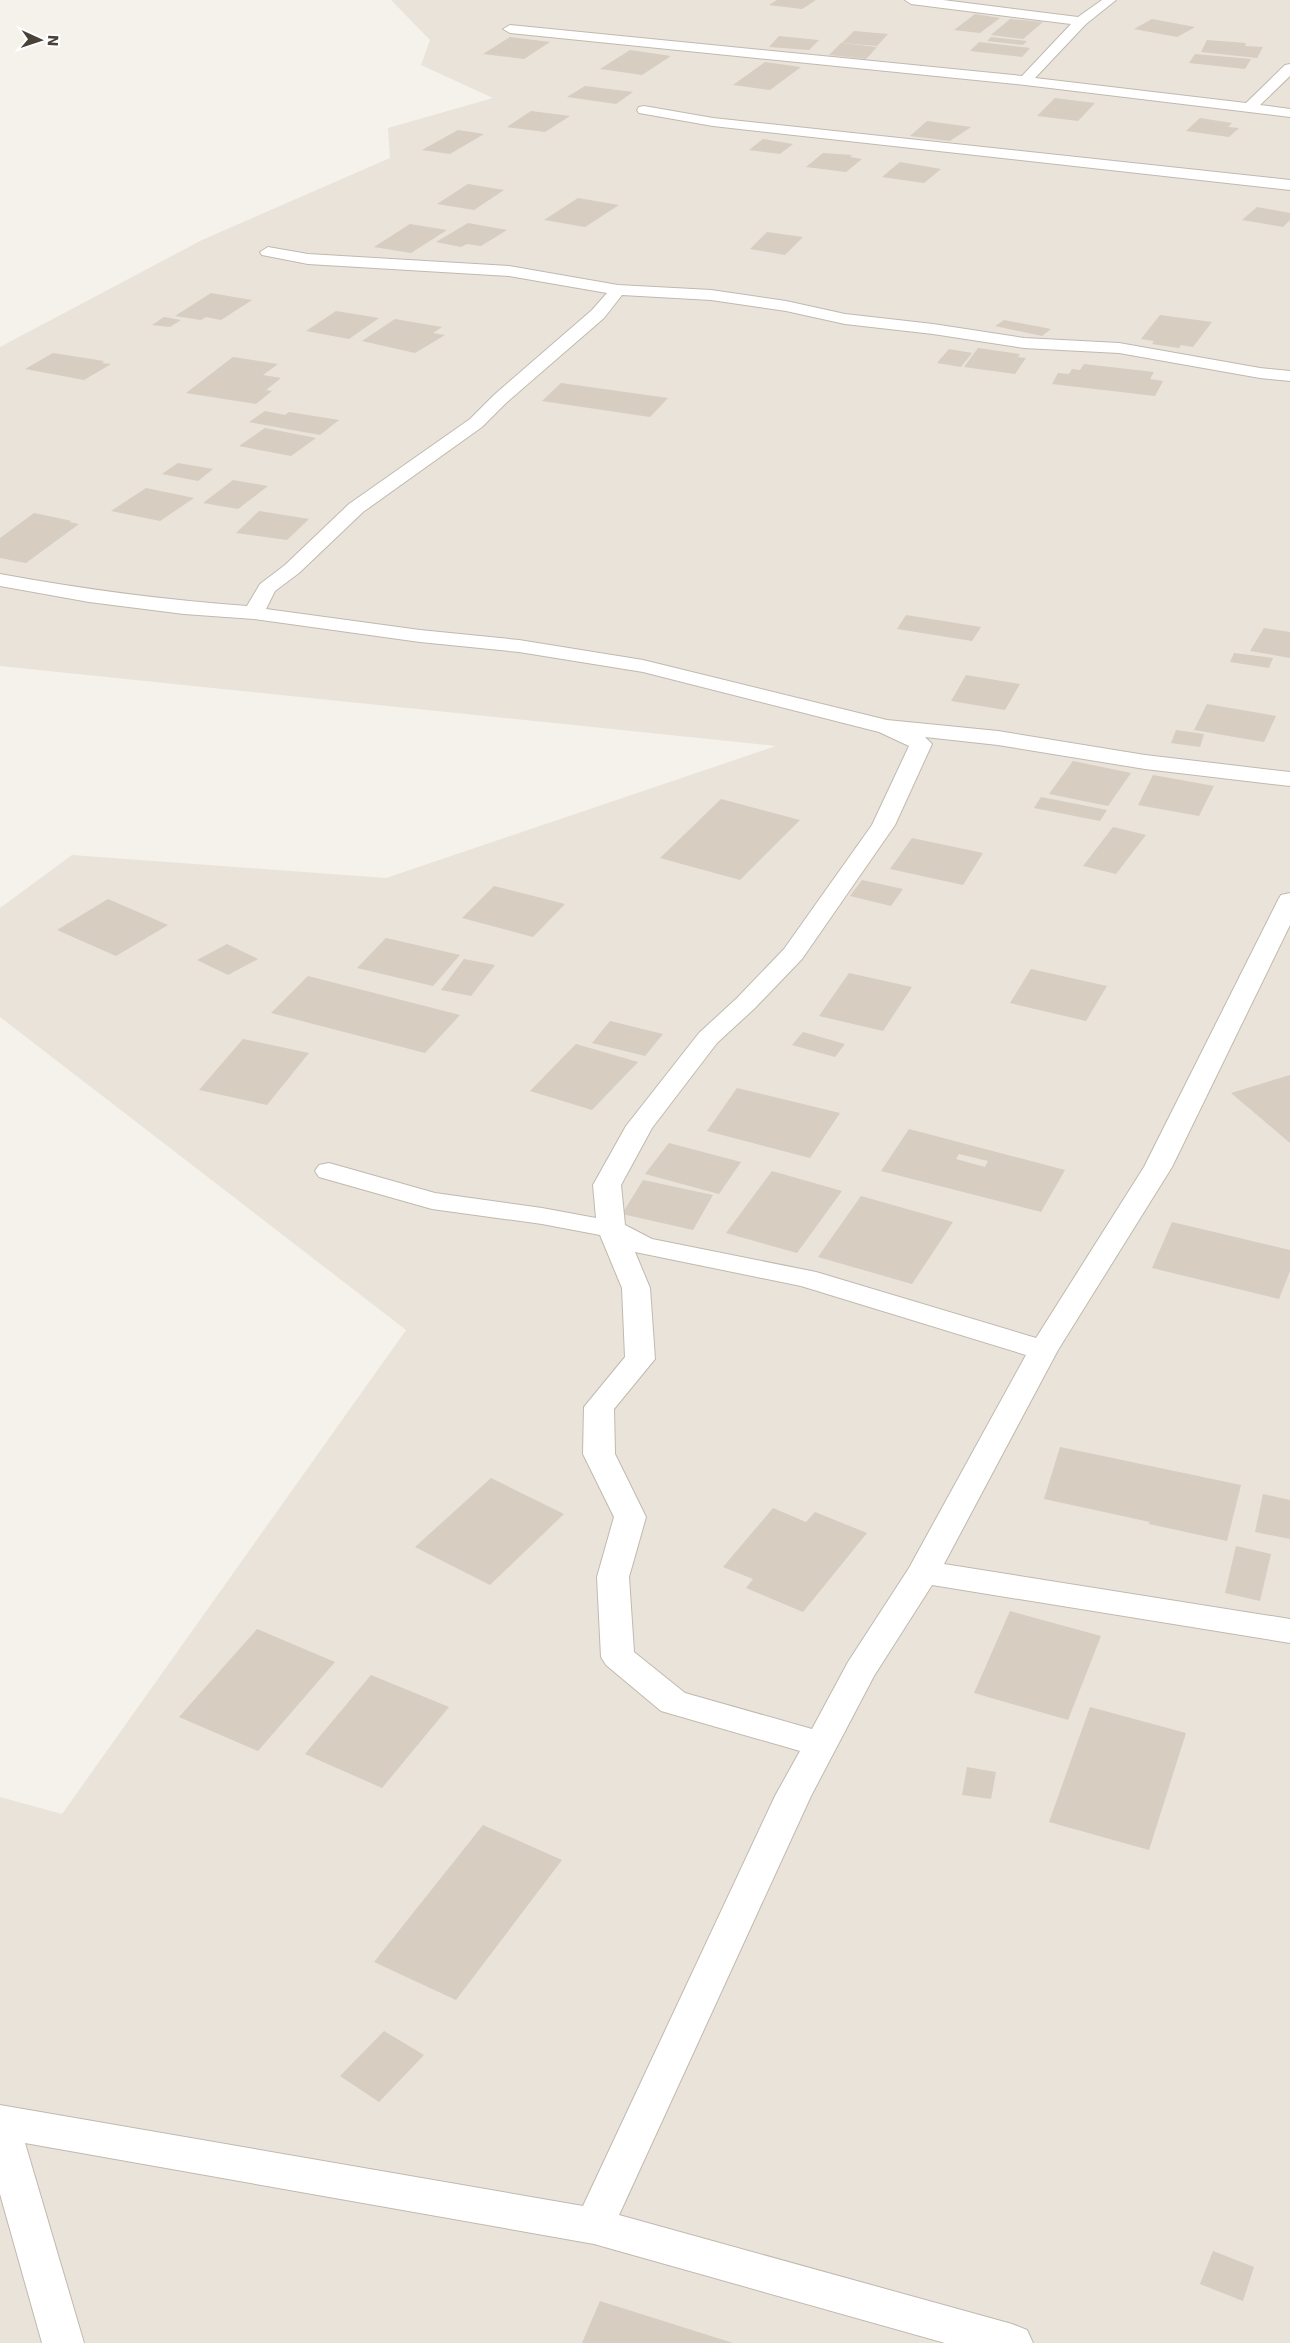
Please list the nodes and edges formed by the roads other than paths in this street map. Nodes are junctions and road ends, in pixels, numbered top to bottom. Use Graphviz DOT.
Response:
graph roads {
  1 [pos="911,0"];
  2 [pos="1110,0"];
  3 [pos="1082,21"];
  4 [pos="510,29"];
  5 [pos="1290,68"];
  6 [pos="1025,81"];
  7 [pos="1248,109"];
  8 [pos="644,110"];
  9 [pos="1290,113"];
  10 [pos="1290,185"];
  11 [pos="268,252"];
  12 [pos="618,290"];
  13 [pos="1290,376"];
  14 [pos="0,580"];
  15 [pos="254,613"];
  16 [pos="887,727"];
  17 [pos="1290,779"];
  18 [pos="1290,900"];
  19 [pos="329,1171"];
  20 [pos="611,1229"];
  21 [pos="1043,1350"];
  22 [pos="923,1572"];
  23 [pos="1290,1631"];
  24 [pos="821,1744"];
  25 [pos="0,2123"];
  26 [pos="594,2226"];
  27 [pos="63,2343"];
  28 [pos="1012,2343"];
  1 -- 3 [label="street"];
  2 -- 3 [label="street"];
  3 -- 6 [label="street"];
  4 -- 6 [label="street"];
  5 -- 7 [label="street"];
  6 -- 7 [label="street"];
  7 -- 9 [label="street"];
  8 -- 10 [label="street"];
  11 -- 12 [label="street"];
  12 -- 13 [label="street"];
  12 -- 15 [label="street"];
  14 -- 15 [label="street"];
  15 -- 16 [label="street"];
  16 -- 17 [label="street"];
  16 -- 20 [label="street"];
  18 -- 21 [label="street"];
  19 -- 20 [label="street"];
  20 -- 21 [label="street"];
  20 -- 24 [label="street"];
  21 -- 22 [label="street"];
  22 -- 23 [label="street"];
  22 -- 24 [label="street"];
  24 -- 26 [label="street"];
  25 -- 26 [label="street"];
  25 -- 27 [label="street"];
  26 -- 28 [label="street"];
}
